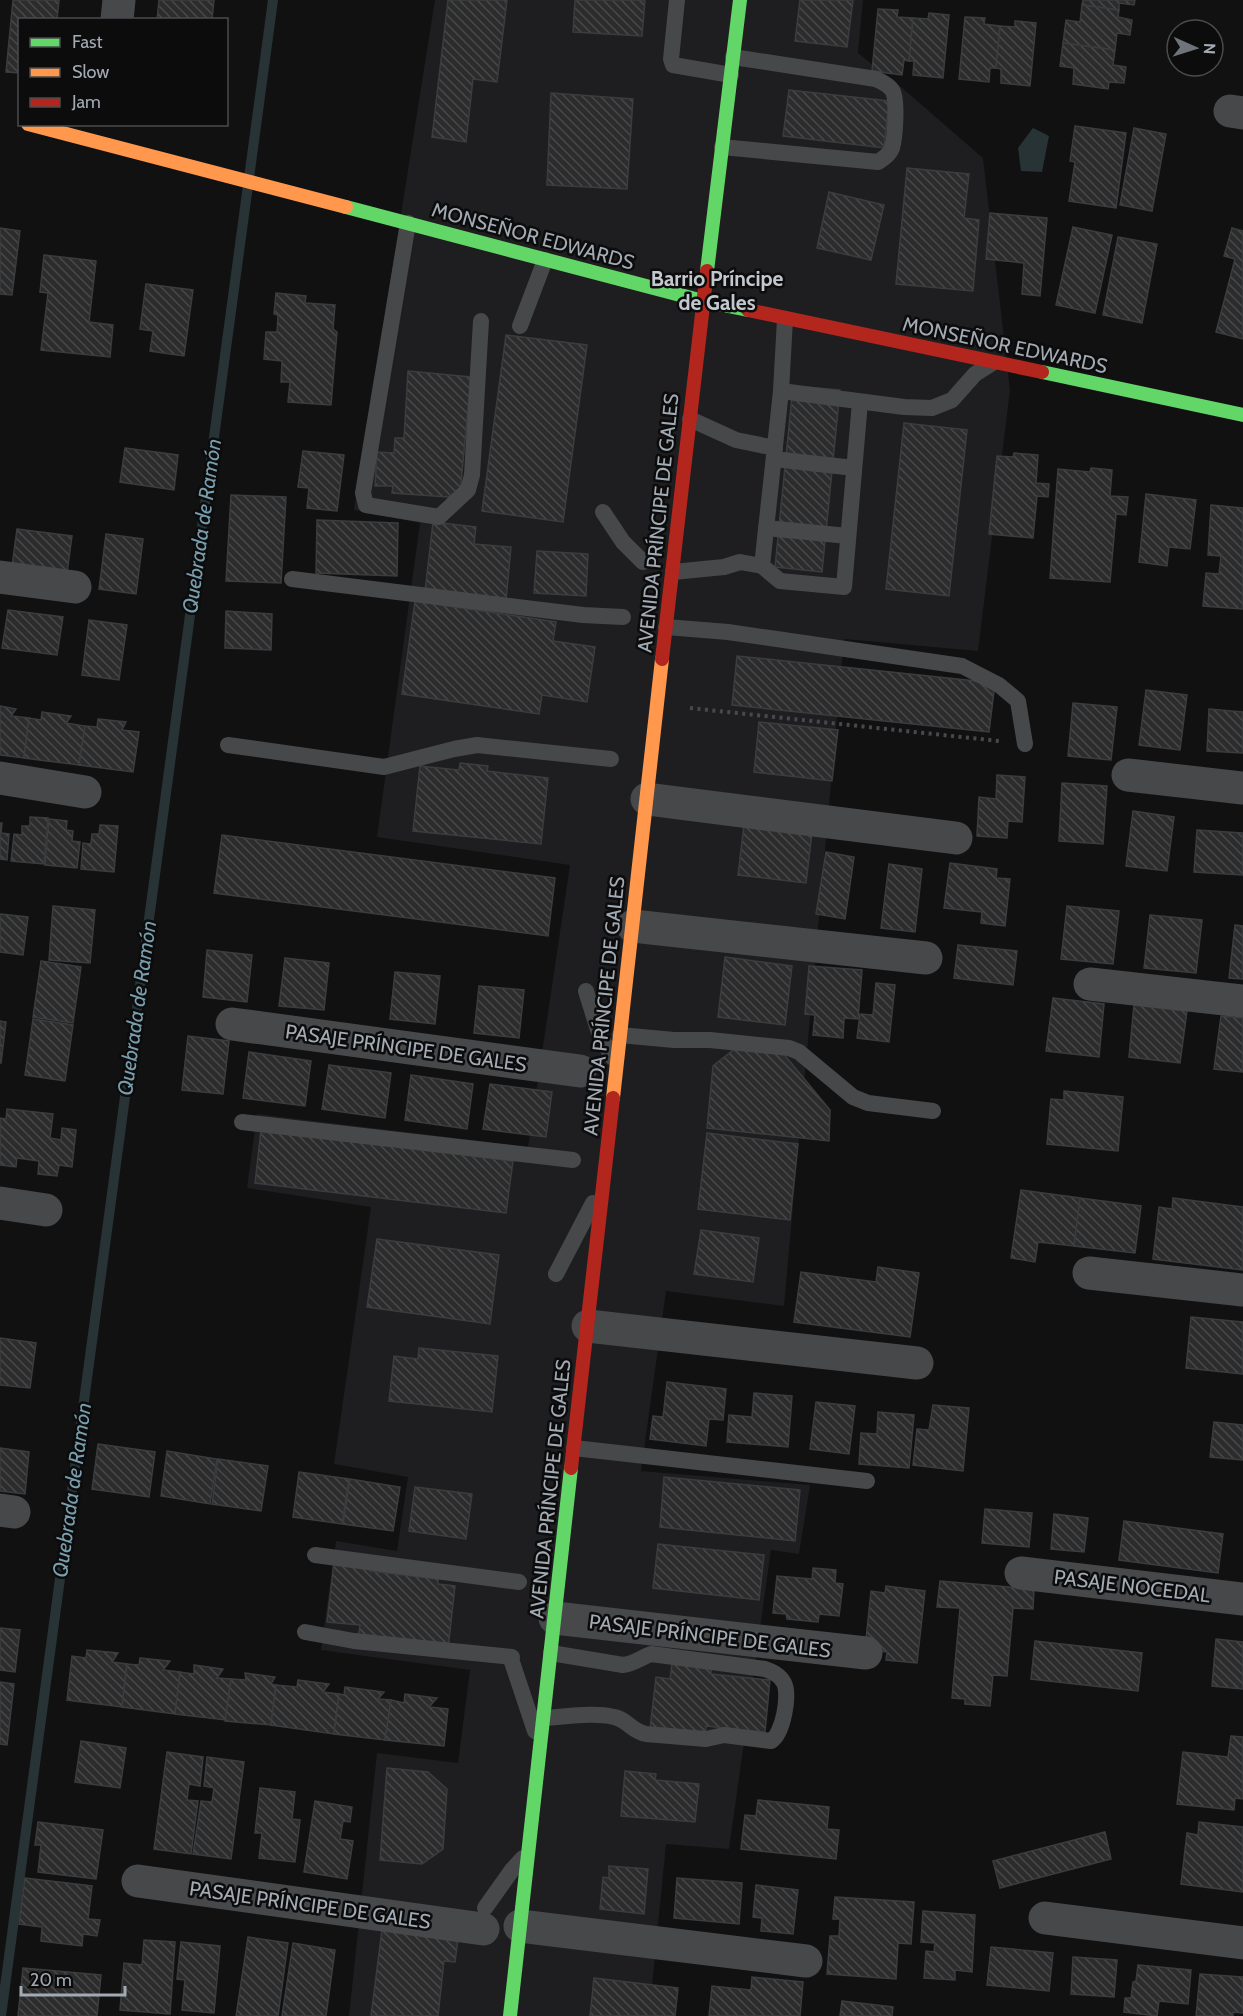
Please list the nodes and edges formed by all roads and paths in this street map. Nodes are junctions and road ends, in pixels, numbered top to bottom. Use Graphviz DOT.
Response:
graph roads {
  1 [pos="119,0"];
  2 [pos="677,0"];
  3 [pos="741,0"];
  4 [pos="117,18"];
  5 [pos="733,57"];
  6 [pos="731,75"];
  7 [pos="43,126"];
  8 [pos="103,134"];
  9 [pos="722,147"];
  10 [pos="408,223"];
  11 [pos="545,260"];
  12 [pos="703,301"];
  13 [pos="785,319"];
  14 [pos="481,321"];
  15 [pos="520,326"];
  16 [pos="993,363"];
  17 [pos="781,391"];
  18 [pos="860,402"];
  19 [pos="1243,415"];
  20 [pos="690,419"];
  21 [pos="774,454"];
  22 [pos="854,468"];
  23 [pos="603,512"];
  24 [pos="766,528"];
  25 [pos="849,536"];
  26 [pos="643,562"];
  27 [pos="762,566"];
  28 [pos="672,572"];
  29 [pos="0,577"];
  30 [pos="292,579"];
  31 [pos="75,587"];
  32 [pos="623,617"];
  33 [pos="666,627"];
  34 [pos="689,708"];
  35 [pos="1025,744"];
  36 [pos="228,745"];
  37 [pos="611,759"];
  38 [pos="1128,774"];
  39 [pos="0,778"];
  40 [pos="1243,788"];
  41 [pos="85,792"];
  42 [pos="647,799"];
  43 [pos="956,838"];
  44 [pos="633,926"];
  45 [pos="926,958"];
  46 [pos="1090,984"];
  47 [pos="586,991"];
  48 [pos="1243,1002"];
  49 [pos="232,1024"];
  50 [pos="620,1035"];
  51 [pos="617,1064"];
  52 [pos="580,1071"];
  53 [pos="933,1111"];
  54 [pos="242,1122"];
  55 [pos="573,1160"];
  56 [pos="603,1185"];
  57 [pos="0,1203"];
  58 [pos="46,1210"];
  59 [pos="1089,1273"];
  60 [pos="556,1274"];
  61 [pos="1243,1290"];
  62 [pos="588,1326"];
  63 [pos="917,1363"];
  64 [pos="574,1448"];
  65 [pos="867,1481"];
  66 [pos="315,1555"];
  67 [pos="1021,1573"];
  68 [pos="519,1582"];
  69 [pos="1243,1599"];
  70 [pos="555,1618"];
  71 [pos="305,1632"];
  72 [pos="551,1653"];
  73 [pos="866,1653"];
  74 [pos="544,1718"];
  75 [pos="540,1749"];
  76 [pos="529,1851"];
  77 [pos="138,1881"];
  78 [pos="484,1918"];
  79 [pos="1045,1918"];
  80 [pos="520,1926"];
  81 [pos="1243,1943"];
  82 [pos="806,1961"];
  83 [pos="510,2016"];
  1 -- 4 [label="street"];
  2 -- 6 [label="lane"];
  3 -- 5 [label="main road, AVENIDA PRÍNCIPE DE GALES"];
  5 -- 6 [label="main road, AVENIDA PRÍNCIPE DE GALES"];
  5 -- 9 [label="lane"];
  6 -- 9 [label="main road, AVENIDA PRÍNCIPE DE GALES"];
  7 -- 8 [label="main road, MONSEÑOR EDWARDS"];
  8 -- 10 [label="main road, MONSEÑOR EDWARDS"];
  9 -- 12 [label="main road, AVENIDA PRÍNCIPE DE GALES"];
  10 -- 11 [label="main road, MONSEÑOR EDWARDS"];
  10 -- 14 [label="lane"];
  11 -- 12 [label="main road, MONSEÑOR EDWARDS"];
  11 -- 15 [label="lane"];
  12 -- 13 [label="main road, MONSEÑOR EDWARDS"];
  12 -- 20 [label="main road, AVENIDA PRÍNCIPE DE GALES"];
  13 -- 16 [label="main road, MONSEÑOR EDWARDS"];
  13 -- 17 [label="lane"];
  16 -- 18 [label="lane"];
  16 -- 19 [label="main road, MONSEÑOR EDWARDS"];
  17 -- 18 [label="lane"];
  17 -- 21 [label="lane"];
  18 -- 22 [label="lane"];
  20 -- 21 [label="lane"];
  20 -- 28 [label="main road, AVENIDA PRÍNCIPE DE GALES"];
  21 -- 22 [label="lane"];
  21 -- 24 [label="lane"];
  22 -- 25 [label="lane"];
  23 -- 26 [label="lane"];
  24 -- 25 [label="lane"];
  24 -- 27 [label="lane"];
  25 -- 27 [label="lane"];
  27 -- 28 [label="lane"];
  28 -- 33 [label="main road, AVENIDA PRÍNCIPE DE GALES"];
  29 -- 31 [label="street"];
  30 -- 32 [label="lane"];
  33 -- 35 [label="lane"];
  33 -- 42 [label="main road, AVENIDA PRÍNCIPE DE GALES"];
  34 -- 35 [label="path"];
  36 -- 37 [label="lane"];
  38 -- 40 [label="street"];
  39 -- 41 [label="street"];
  42 -- 43 [label="street"];
  42 -- 44 [label="main road, AVENIDA PRÍNCIPE DE GALES"];
  44 -- 45 [label="street"];
  44 -- 50 [label="main road, AVENIDA PRÍNCIPE DE GALES"];
  46 -- 48 [label="street"];
  47 -- 51 [label="lane"];
  49 -- 52 [label="street, PASAJE PRÍNCIPE DE GALES"];
  50 -- 51 [label="main road, AVENIDA PRÍNCIPE DE GALES"];
  50 -- 53 [label="lane"];
  51 -- 56 [label="main road, AVENIDA PRÍNCIPE DE GALES"];
  54 -- 55 [label="lane"];
  56 -- 60 [label="lane"];
  56 -- 62 [label="main road, AVENIDA PRÍNCIPE DE GALES"];
  57 -- 58 [label="street"];
  59 -- 61 [label="street"];
  62 -- 63 [label="street"];
  62 -- 64 [label="main road, AVENIDA PRÍNCIPE DE GALES"];
  64 -- 65 [label="lane"];
  64 -- 70 [label="main road, AVENIDA PRÍNCIPE DE GALES"];
  66 -- 68 [label="lane"];
  67 -- 69 [label="street, PASAJE NOCEDAL"];
  70 -- 72 [label="main road, AVENIDA PRÍNCIPE DE GALES"];
  70 -- 73 [label="street, PASAJE PRÍNCIPE DE GALES"];
  71 -- 75 [label="lane"];
  72 -- 74 [label="main road, AVENIDA PRÍNCIPE DE GALES"];
  72 -- 74 [label="lane"];
  74 -- 75 [label="main road, AVENIDA PRÍNCIPE DE GALES"];
  75 -- 76 [label="main road, AVENIDA PRÍNCIPE DE GALES"];
  76 -- 78 [label="lane"];
  76 -- 80 [label="main road, AVENIDA PRÍNCIPE DE GALES"];
  77 -- 78 [label="street, PASAJE PRÍNCIPE DE GALES"];
  79 -- 81 [label="street"];
  80 -- 82 [label="street"];
  80 -- 83 [label="main road, AVENIDA PRÍNCIPE DE GALES"];
}
